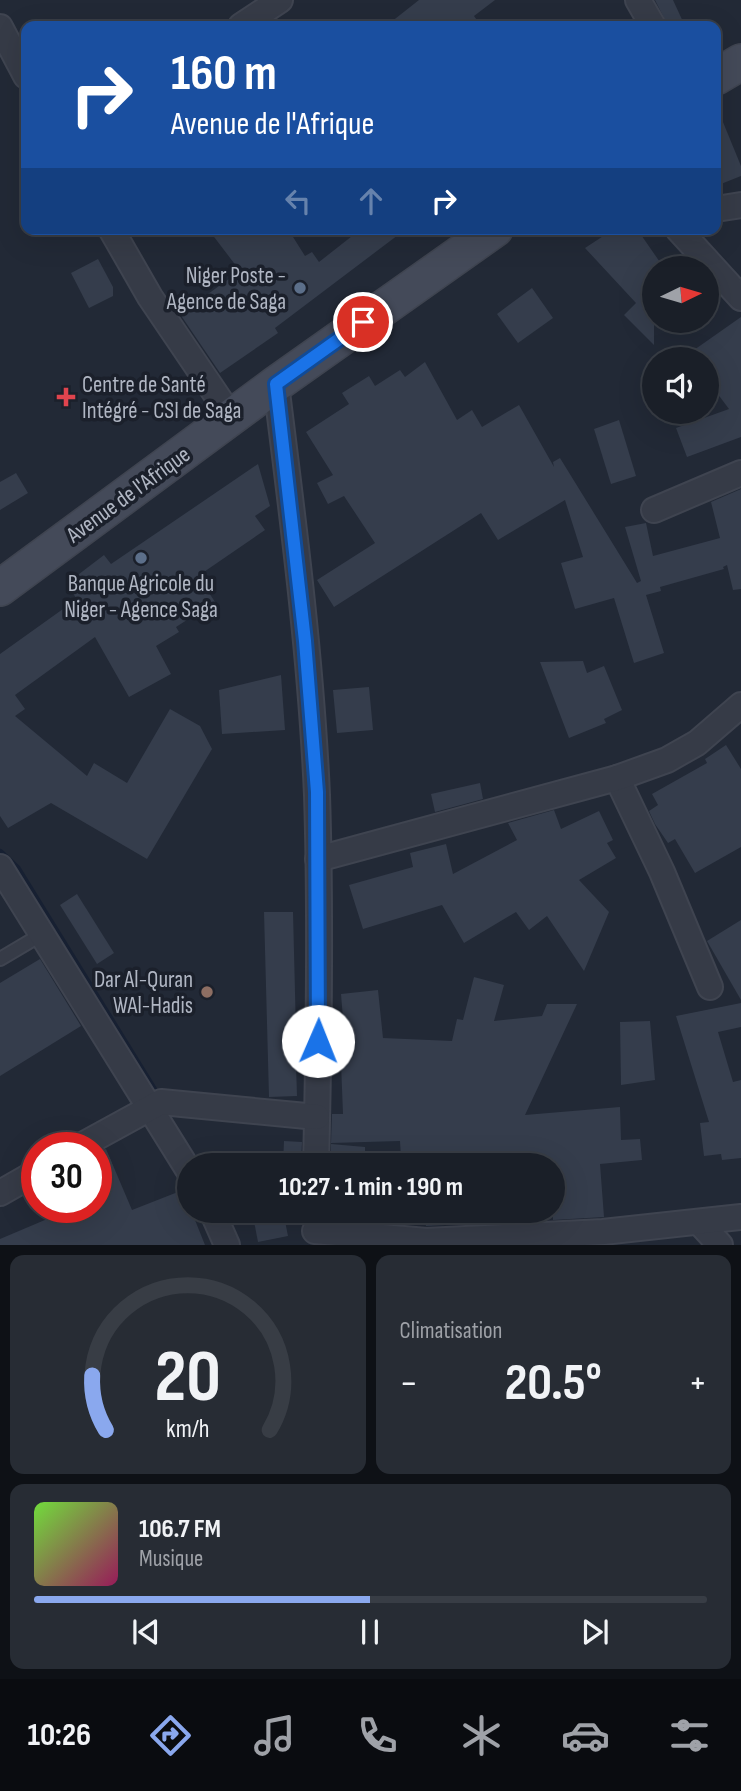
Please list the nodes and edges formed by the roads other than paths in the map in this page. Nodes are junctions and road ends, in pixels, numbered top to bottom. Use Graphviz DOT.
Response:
graph roads {
  1 [pos="280,0"];
  2 [pos="638,0"];
  3 [pos="248,21"];
  4 [pos="650,21"];
  5 [pos="0,27"];
  6 [pos="741,62"];
  7 [pos="21,67"];
  8 [pos="721,74"];
  9 [pos="741,205"];
  10 [pos="721,208"];
  11 [pos="114,235"];
  12 [pos="487,235"];
  13 [pos="683,235"];
  14 [pos="741,298"];
  15 [pos="276,384"];
  16 [pos="232,418"];
  17 [pos="741,473"];
  18 [pos="654,510"];
  19 [pos="0,588"];
  20 [pos="741,705"];
  21 [pos="617,778"];
  22 [pos="318,859"];
  23 [pos="0,867"];
  24 [pos="44,933"];
  25 [pos="0,959"];
  26 [pos="710,987"];
  27 [pos="148,1107"];
  28 [pos="317,1117"];
  29 [pos="105,1132"];
  30 [pos="177,1153"];
  31 [pos="316,1153"];
  32 [pos="21,1181"];
  33 [pos="0,1193"];
  34 [pos="741,1217"];
  35 [pos="699,1222"];
  36 [pos="217,1223"];
  37 [pos="316,1229"];
  38 [pos="227,1245"];
  39 [pos="720,1245"];
  1 -- 3 [label="street"];
  2 -- 4 [label="street"];
  5 -- 7 [label="street"];
  6 -- 8 [label="main road"];
  9 -- 10 [label="street"];
  11 -- 16 [label="street"];
  12 -- 15 [label="main road, Avenue de l'Afrique"];
  13 -- 14 [label="street"];
  15 -- 16 [label="main road, Avenue de l'Afrique"];
  15 -- 22 [label="street"];
  16 -- 19 [label="main road, Avenue de l'Afrique"];
  17 -- 18 [label="street"];
  20 -- 21 [label="street"];
  21 -- 22 [label="street"];
  21 -- 26 [label="street"];
  22 -- 28 [label="street"];
  23 -- 24 [label="street"];
  24 -- 25 [label="lane"];
  24 -- 27 [label="street"];
  27 -- 28 [label="street"];
  27 -- 29 [label="street"];
  27 -- 30 [label="street"];
  28 -- 31 [label="street"];
  32 -- 33 [label="street"];
  34 -- 35 [label="street"];
  35 -- 37 [label="street"];
  35 -- 39 [label="street"];
  36 -- 38 [label="street"];
}
